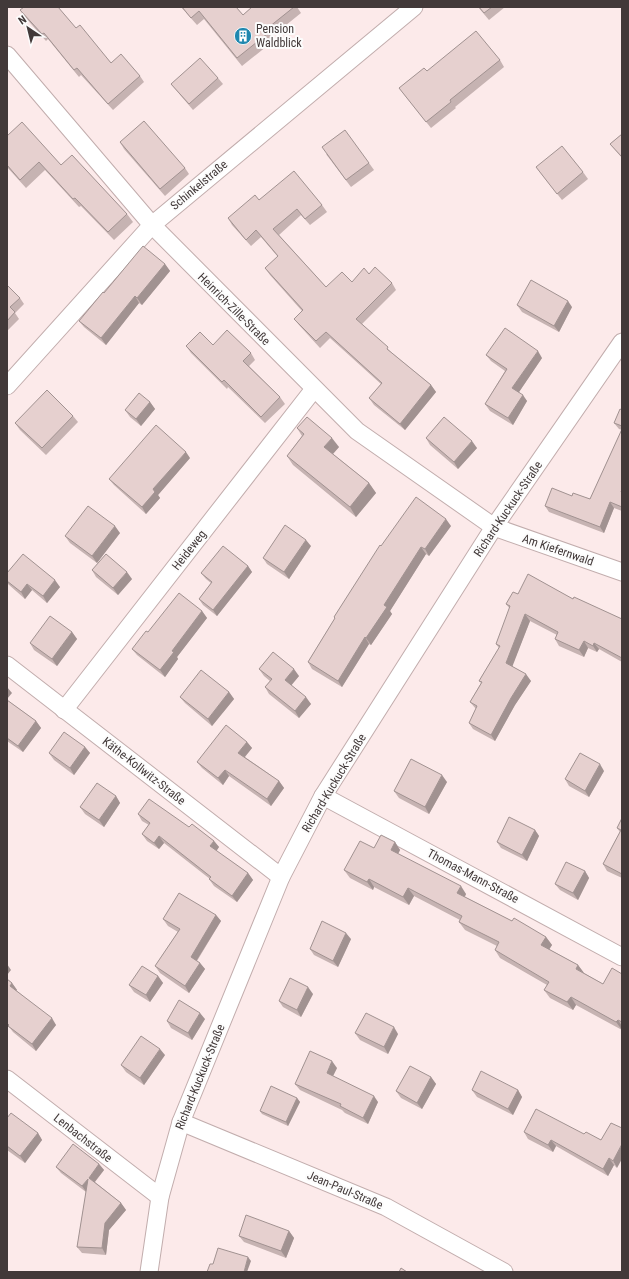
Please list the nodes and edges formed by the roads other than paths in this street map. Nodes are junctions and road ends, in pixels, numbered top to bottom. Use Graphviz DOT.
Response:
graph roads {
  1 [pos="414,7"];
  2 [pos="7,55"];
  3 [pos="152,225"];
  4 [pos="622,342"];
  5 [pos="7,386"];
  6 [pos="314,389"];
  7 [pos="494,528"];
  8 [pos="622,572"];
  9 [pos="7,665"];
  10 [pos="64,710"];
  11 [pos="323,796"];
  12 [pos="281,877"];
  13 [pos="622,957"];
  14 [pos="7,1079"];
  15 [pos="181,1122"];
  16 [pos="160,1197"];
  17 [pos="148,1272"];
  18 [pos="504,1272"];
  1 -- 3 [label="street, Schinkelstraße"];
  2 -- 3 [label="street, Heinrich-Zille-Straße"];
  3 -- 5 [label="street, Schinkelstraße"];
  3 -- 6 [label="street, Heinrich-Zille-Straße"];
  4 -- 7 [label="street, Richard-Kuckuck-Straße"];
  6 -- 7 [label="street, Heinrich-Zille-Straße"];
  6 -- 10 [label="street, Heideweg"];
  7 -- 8 [label="street, Am Kiefernwald"];
  7 -- 11 [label="street, Richard-Kuckuck-Straße"];
  9 -- 10 [label="street, Käthe-Kollwitz-Straße"];
  10 -- 12 [label="street, Käthe-Kollwitz-Straße"];
  11 -- 12 [label="street, Richard-Kuckuck-Straße"];
  11 -- 13 [label="street, Thomas-Mann-Straße"];
  12 -- 15 [label="street, Richard-Kuckuck-Straße"];
  14 -- 16 [label="street, Lenbachstraße"];
  15 -- 16 [label="street, Richard-Kuckuck-Straße"];
  15 -- 18 [label="street, Jean-Paul-Straße"];
  16 -- 17 [label="street, Richard-Kuckuck-Straße"];
}
